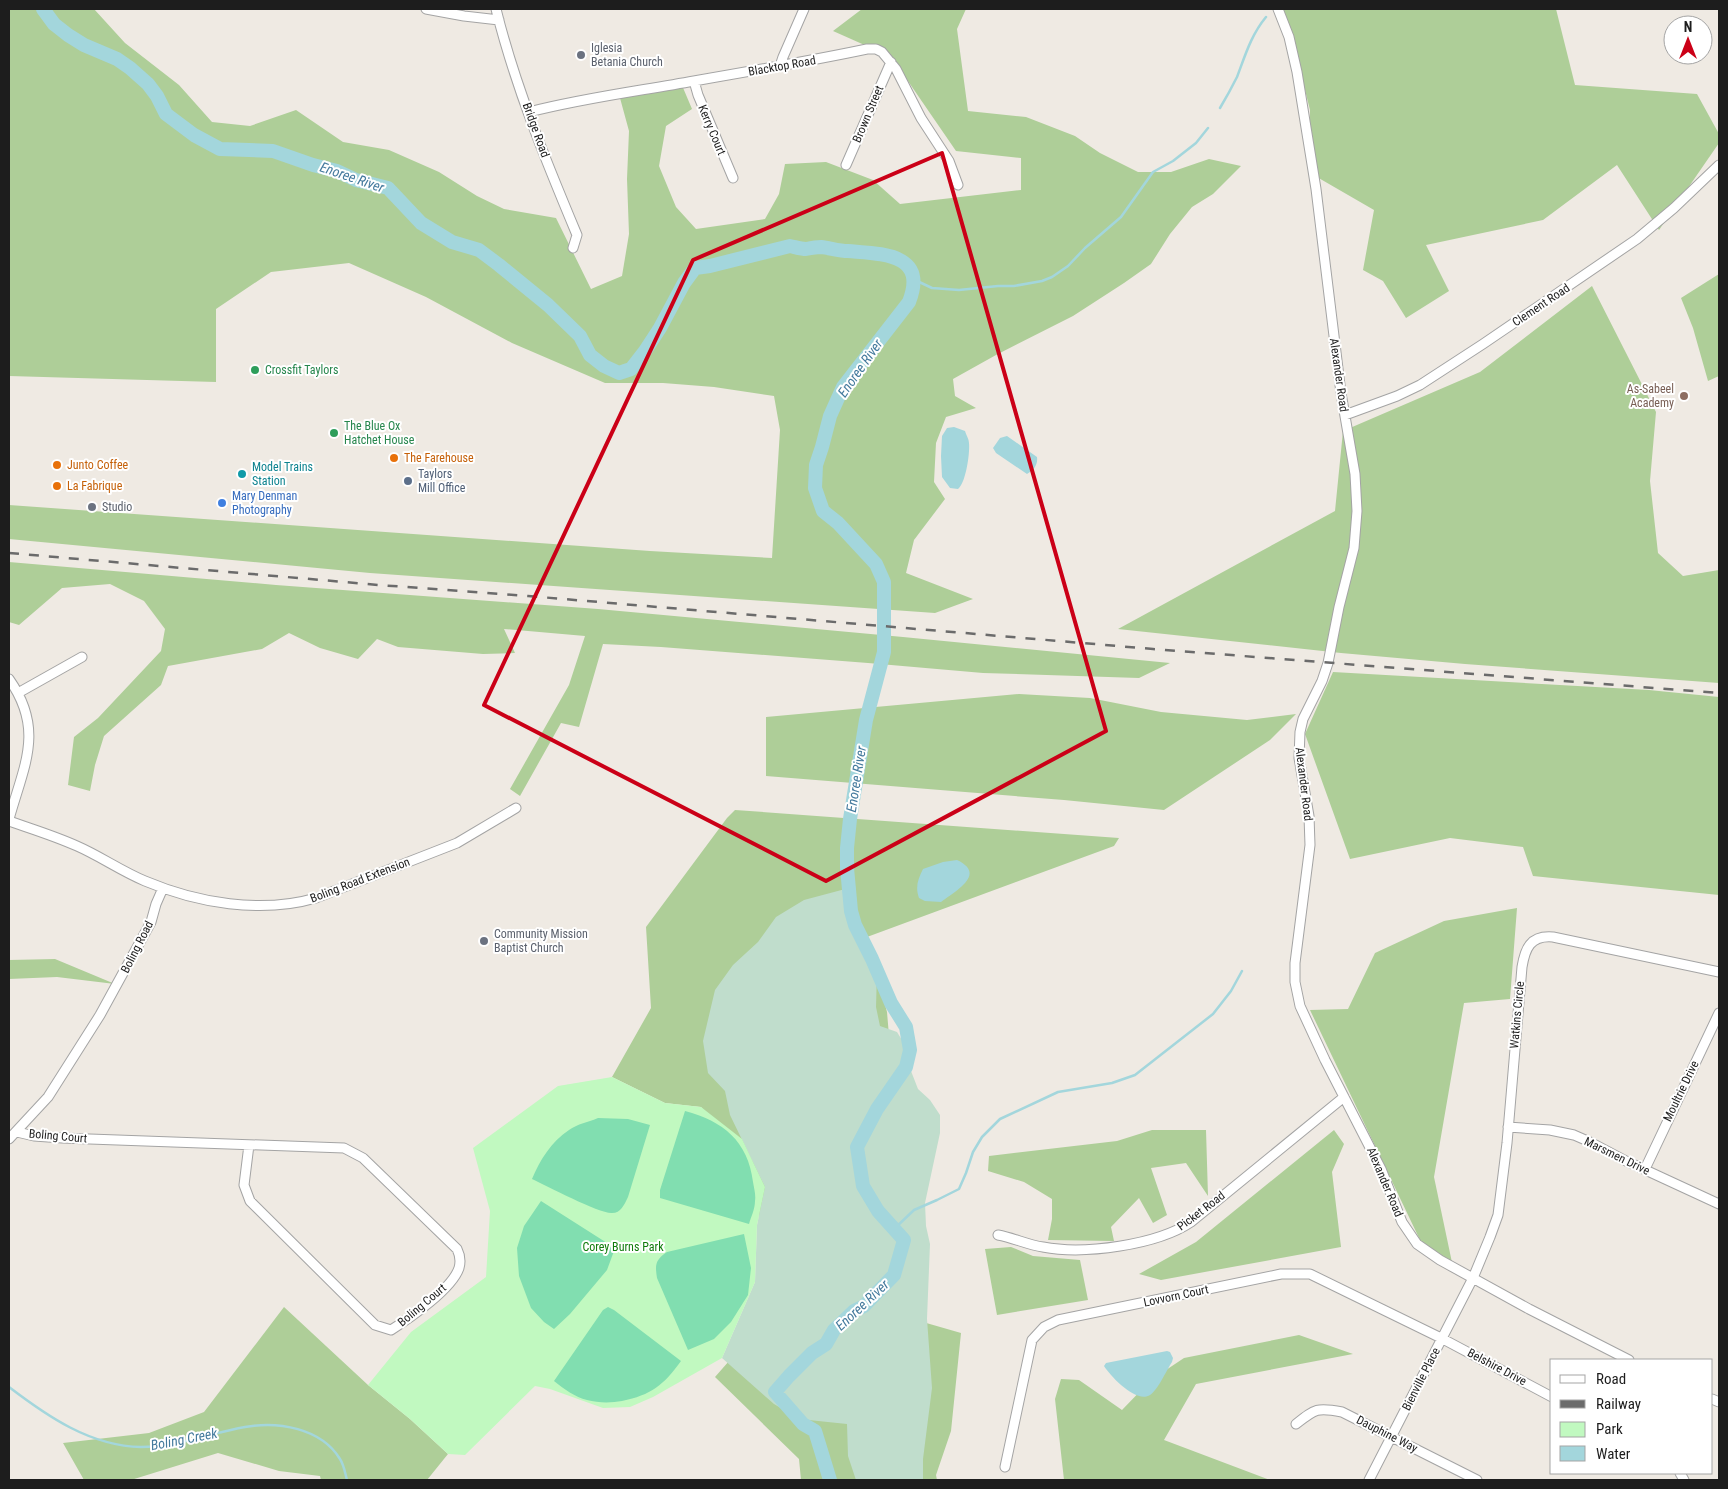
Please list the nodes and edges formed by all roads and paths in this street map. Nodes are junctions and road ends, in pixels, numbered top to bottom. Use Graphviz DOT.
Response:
graph roads {
  1 [pos="426,9"];
  2 [pos="496,9"];
  3 [pos="804,9"];
  4 [pos="1278,9"];
  5 [pos="499,20"];
  6 [pos="891,62"];
  7 [pos="780,66"];
  8 [pos="694,82"];
  9 [pos="529,112"];
  10 [pos="846,165"];
  11 [pos="1719,165"];
  12 [pos="733,178"];
  13 [pos="958,185"];
  14 [pos="573,248"];
  15 [pos="1345,415"];
  16 [pos="82,657"];
  17 [pos="9,679"];
  18 [pos="18,692"];
  19 [pos="516,808"];
  20 [pos="9,820"];
  21 [pos="163,888"];
  22 [pos="1719,972"];
  23 [pos="1719,1013"];
  24 [pos="1344,1097"];
  25 [pos="1508,1127"];
  26 [pos="16,1132"];
  27 [pos="9,1139"];
  28 [pos="249,1145"];
  29 [pos="1645,1169"];
  30 [pos="1719,1204"];
  31 [pos="998,1235"];
  32 [pos="1473,1278"];
  33 [pos="1441,1338"];
  34 [pos="1627,1359"];
  35 [pos="1550,1395"];
  36 [pos="1296,1424"];
  37 [pos="1391,1436"];
  38 [pos="1005,1467"];
  39 [pos="1369,1480"];
  40 [pos="1477,1480"];
  1 -- 5 [label="street"];
  2 -- 5 [label="street, Bridge Road"];
  3 -- 7 [label="street"];
  4 -- 15 [label="street, Alexander Road"];
  5 -- 9 [label="street, Bridge Road"];
  6 -- 7 [label="street, Blacktop Road"];
  6 -- 10 [label="street, Brown Street"];
  6 -- 13 [label="street, Blacktop Road"];
  7 -- 8 [label="street, Blacktop Road"];
  8 -- 9 [label="street, Blacktop Road"];
  8 -- 12 [label="street, Kerry Court"];
  9 -- 14 [label="street, Bridge Road"];
  11 -- 15 [label="street, Clement Road"];
  15 -- 24 [label="street, Alexander Road"];
  16 -- 18 [label="street"];
  17 -- 18 [label="street"];
  18 -- 20 [label="street"];
  19 -- 21 [label="street, Boling Road Extension"];
  20 -- 21 [label="street"];
  21 -- 26 [label="street, Boling Road"];
  22 -- 25 [label="street, Watkins Circle"];
  23 -- 29 [label="street, Moultrie Drive"];
  24 -- 31 [label="street, Picket Road"];
  24 -- 32 [label="street, Alexander Road"];
  25 -- 29 [label="street, Marsmen Drive"];
  25 -- 32 [label="street, Watkins Circle"];
  26 -- 27 [label="street, Boling Road"];
  26 -- 28 [label="street, Boling Court"];
  28 -- 28 [label="street, Boling Court"];
  29 -- 30 [label="street, Marsmen Drive"];
  32 -- 33 [label="street, Bienville Place"];
  32 -- 34 [label="street, Alexander Road"];
  33 -- 35 [label="street, Belshire Drive"];
  33 -- 37 [label="street, Bienville Place"];
  33 -- 38 [label="street, Lovvorn Court"];
  36 -- 37 [label="street, Dauphine Way"];
  37 -- 39 [label="street, Bienville Place"];
  37 -- 40 [label="street, Dauphine Way"];
}
